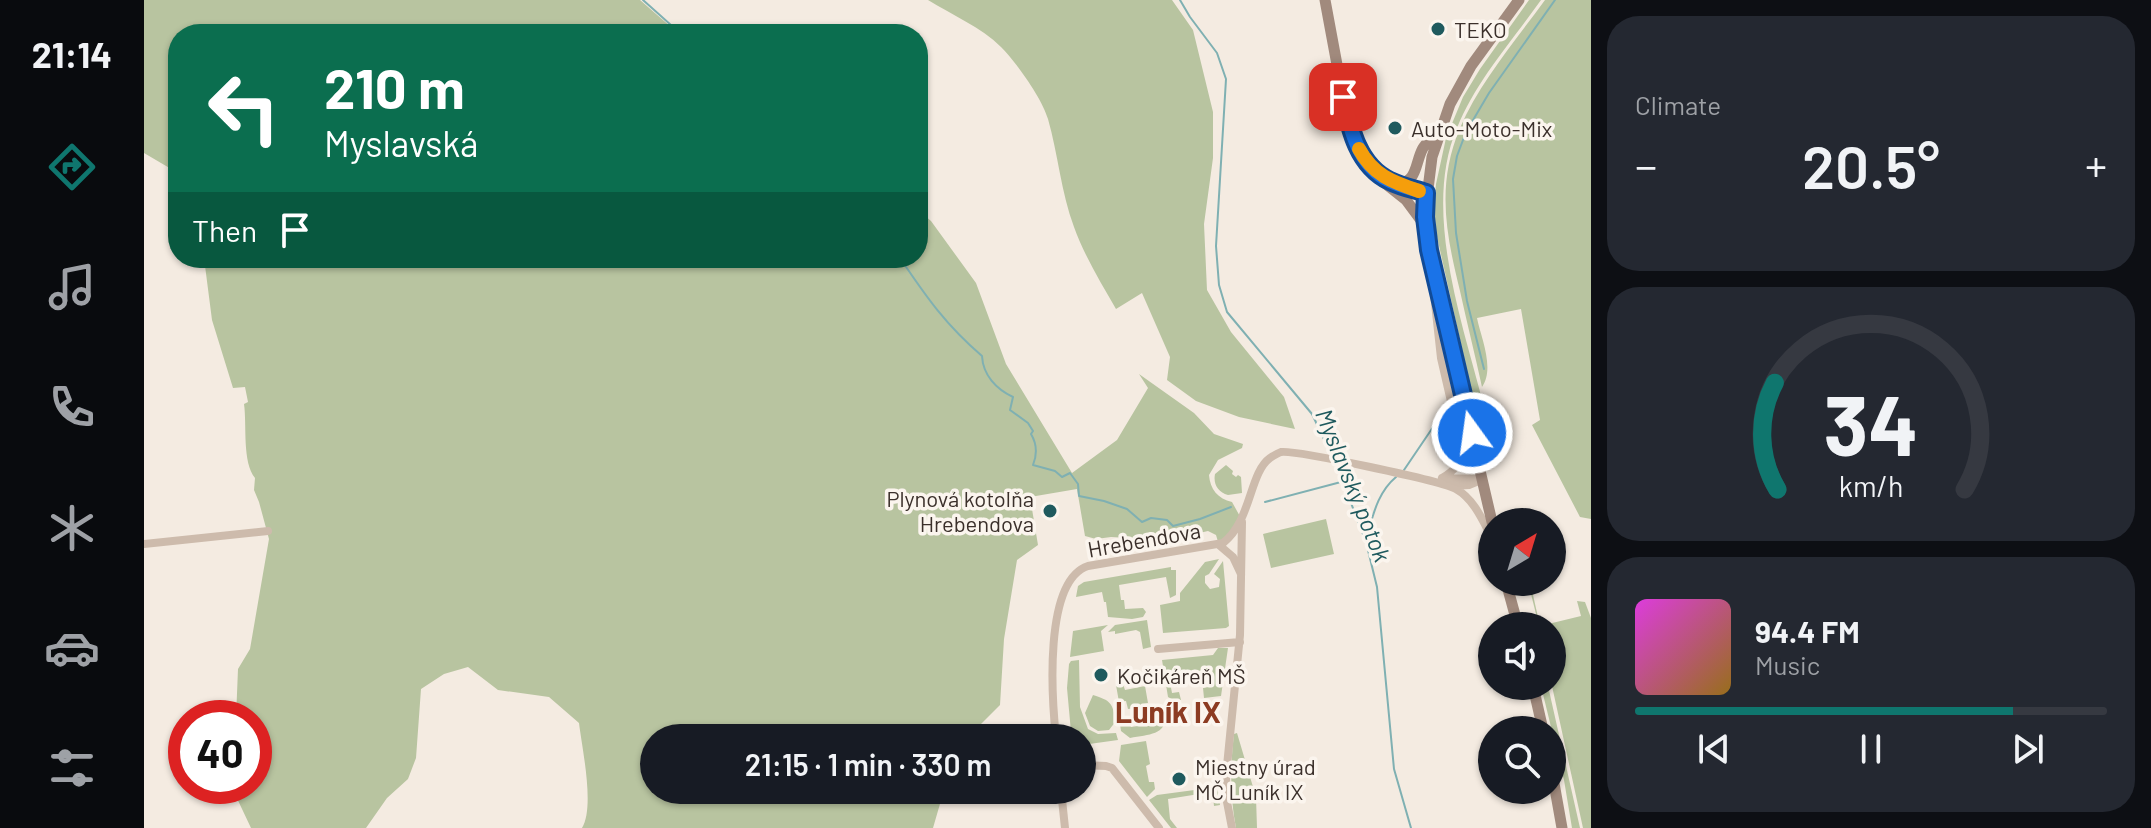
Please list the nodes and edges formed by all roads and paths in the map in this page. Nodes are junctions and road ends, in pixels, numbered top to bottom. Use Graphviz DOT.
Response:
graph roads {
  1 [pos="1325,0"];
  2 [pos="1519,0"];
  3 [pos="1442,122"];
  4 [pos="1369,165"];
  5 [pos="1398,184"];
  6 [pos="1426,193"];
  7 [pos="1426,228"];
  8 [pos="1429,250"];
  9 [pos="1482,479"];
  10 [pos="1444,482"];
  11 [pos="1489,508"];
  12 [pos="1478,515"];
  13 [pos="1242,520"];
  14 [pos="268,531"];
  15 [pos="144,544"];
  16 [pos="1219,545"];
  17 [pos="1241,574"];
  18 [pos="1240,642"];
  19 [pos="1158,649"];
  20 [pos="1055,724"];
  21 [pos="1096,766"];
  22 [pos="1062,804"];
  23 [pos="1558,804"];
  24 [pos="1065,828"];
  25 [pos="1159,828"];
  26 [pos="1232,828"];
  27 [pos="1562,828"];
  1 -- 4 [label="street"];
  2 -- 3 [label="street"];
  3 -- 5 [label="street"];
  3 -- 6 [label="street"];
  4 -- 5 [label="street"];
  4 -- 7 [label="street"];
  5 -- 6 [label="street"];
  6 -- 7 [label="street"];
  7 -- 8 [label="street"];
  8 -- 9 [label="street"];
  8 -- 10 [label="street"];
  9 -- 10 [label="street, Hrebendova"];
  9 -- 11 [label="street"];
  10 -- 12 [label="street"];
  10 -- 13 [label="street, Hrebendova"];
  13 -- 16 [label="street, Hrebendova"];
  13 -- 17 [label="street"];
  14 -- 15 [label="street"];
  16 -- 17 [label="street"];
  16 -- 20 [label="street, Hrebendova"];
  17 -- 18 [label="street"];
  18 -- 19 [label="street"];
  18 -- 26 [label="street"];
  21 -- 25 [label="street"];
  22 -- 24 [label="street"];
  23 -- 27 [label="street"];
}
